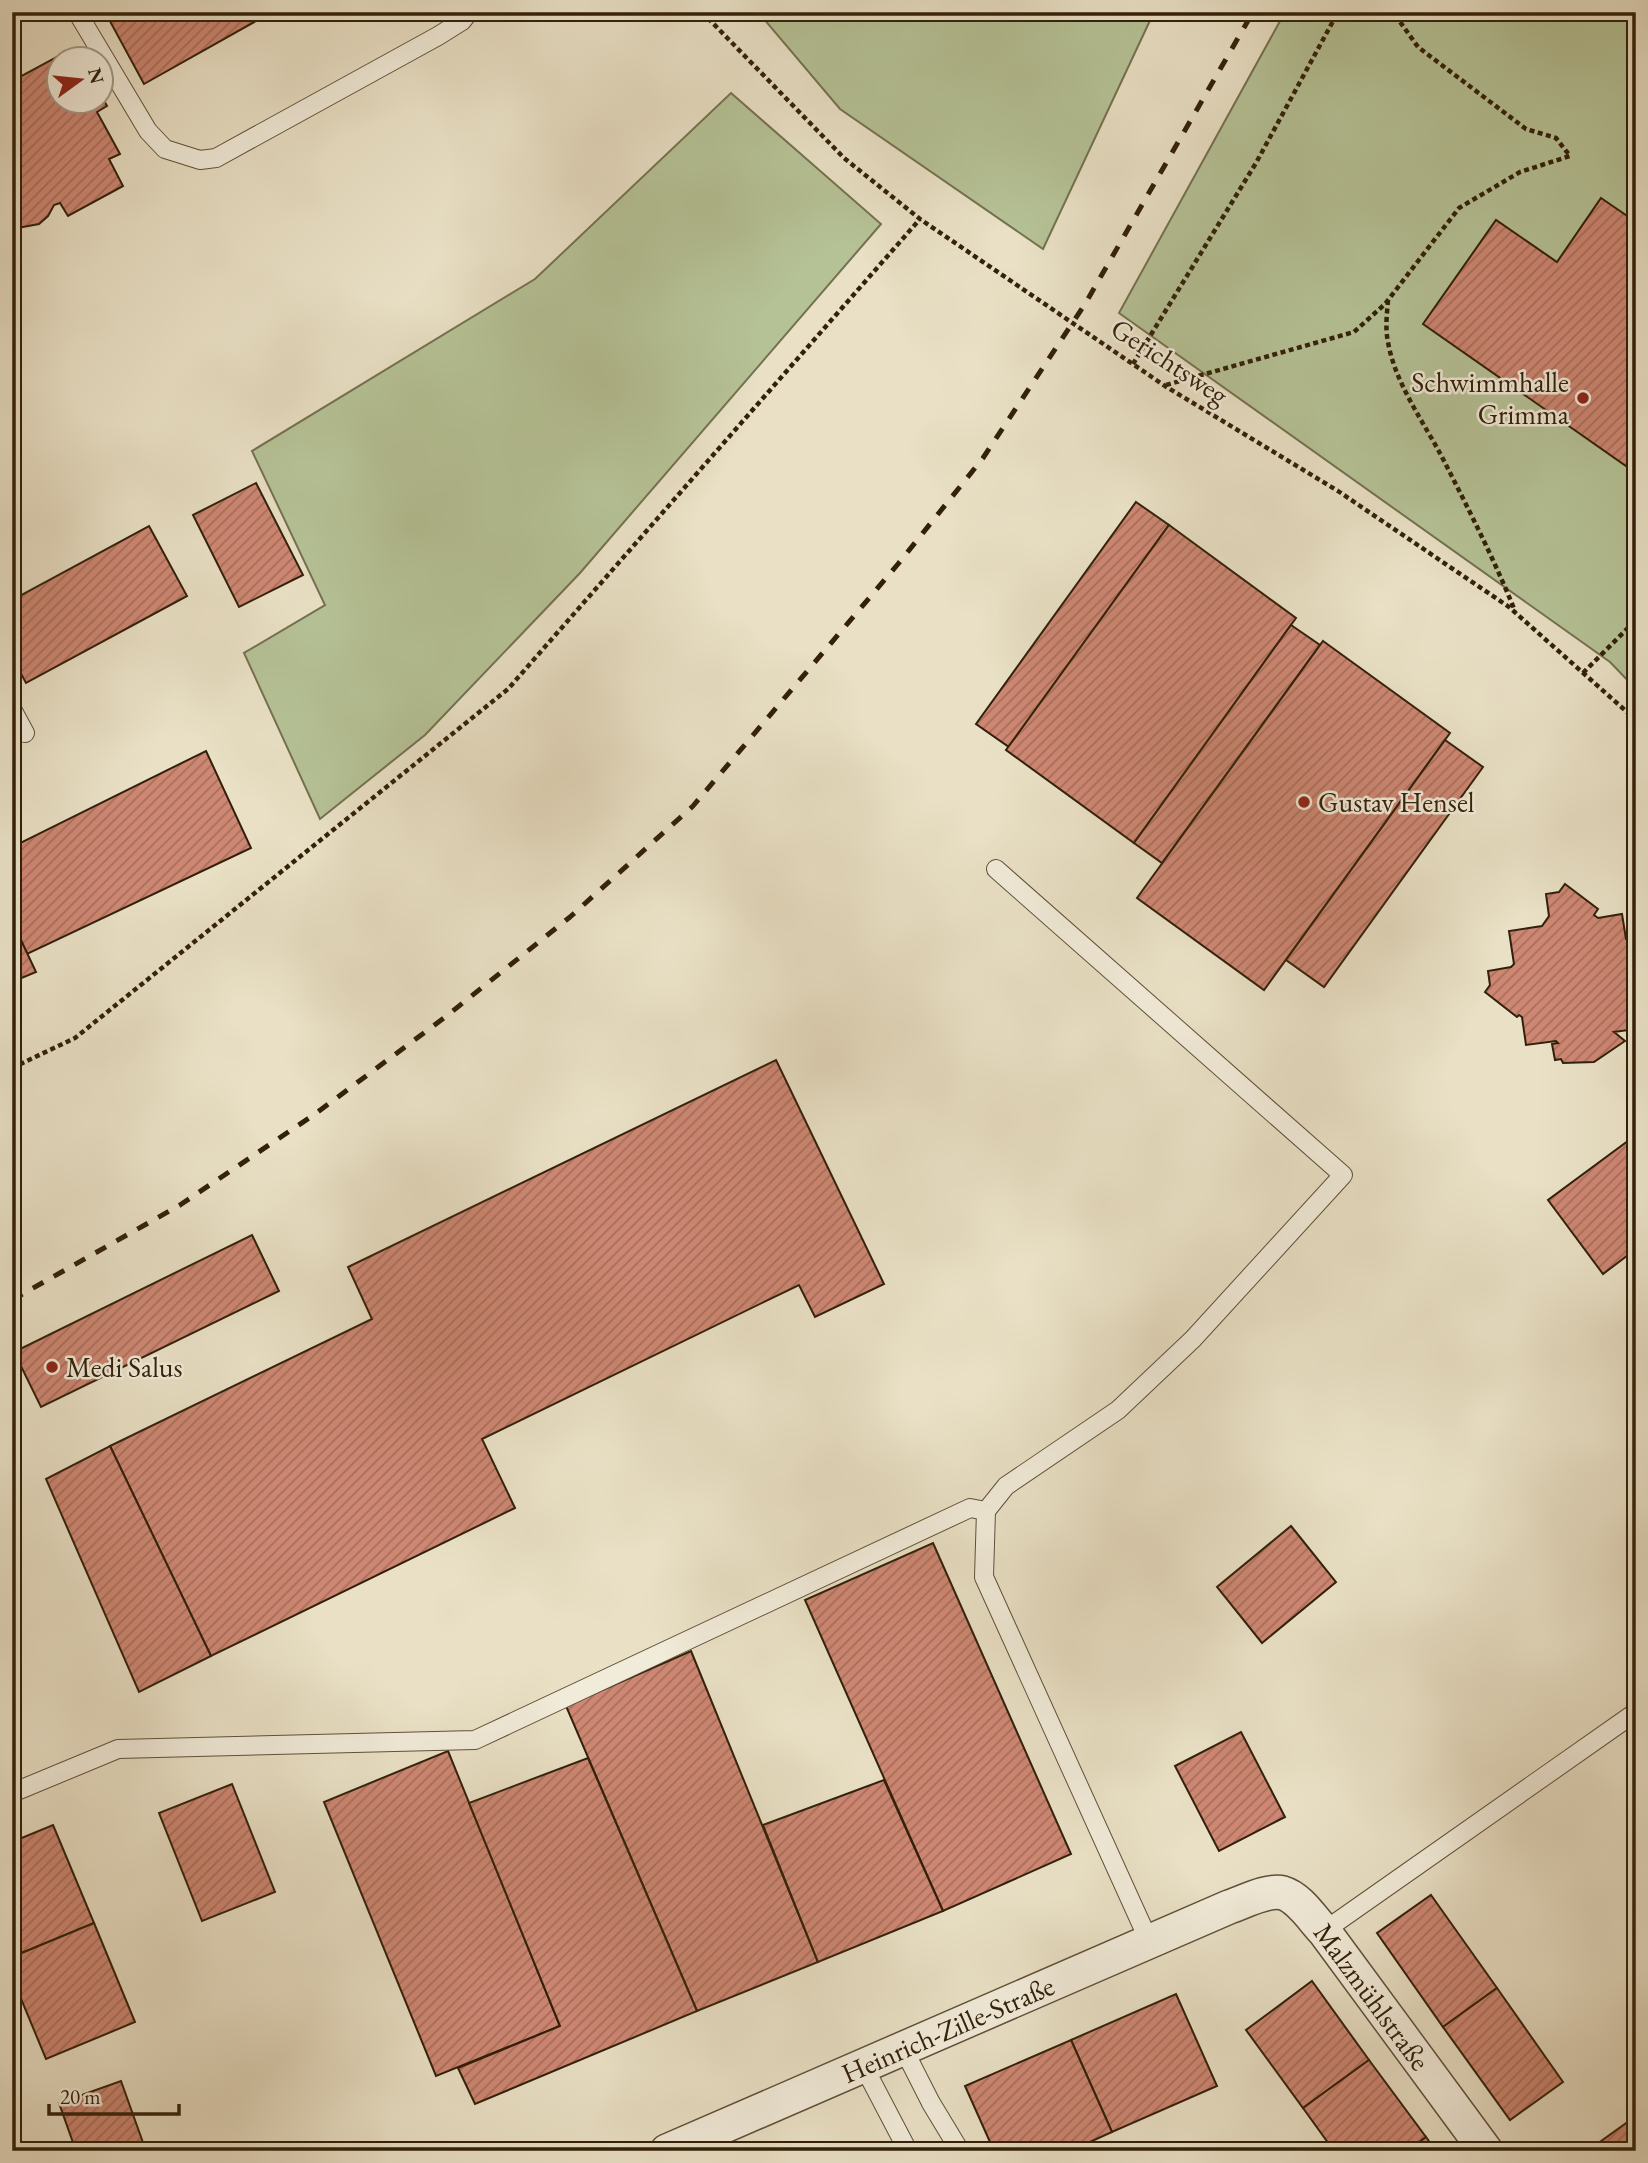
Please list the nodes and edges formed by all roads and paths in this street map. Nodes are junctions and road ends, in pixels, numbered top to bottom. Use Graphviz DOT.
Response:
graph roads {
  1 [pos="77,12"];
  2 [pos="469,12"];
  3 [pos="702,12"];
  4 [pos="1338,12"];
  5 [pos="1392,12"];
  6 [pos="919,219"];
  7 [pos="1388,299"];
  8 [pos="1133,364"];
  9 [pos="1165,386"];
  10 [pos="1516,614"];
  11 [pos="1636,620"];
  12 [pos="1583,673"];
  13 [pos="12,709"];
  14 [pos="1636,720"];
  15 [pos="25,733"];
  16 [pos="996,869"];
  17 [pos="12,1068"];
  18 [pos="986,1511"];
  19 [pos="1636,1712"];
  20 [pos="12,1793"];
  21 [pos="1229,1907"];
  22 [pos="1324,1931"];
  23 [pos="1149,1941"];
  24 [pos="903,2048"];
  25 [pos="863,2065"];
  26 [pos="667,2151"];
  27 [pos="908,2151"];
  28 [pos="960,2151"];
  29 [pos="1486,2151"];
  1 -- 2 [label="lane"];
  3 -- 6 [label="path, Gerichtsweg"];
  4 -- 8 [label="path"];
  5 -- 7 [label="path"];
  6 -- 8 [label="path, Gerichtsweg"];
  6 -- 17 [label="path"];
  7 -- 9 [label="path"];
  7 -- 10 [label="path"];
  8 -- 9 [label="path, Gerichtsweg"];
  9 -- 10 [label="path, Gerichtsweg"];
  10 -- 12 [label="path, Gerichtsweg"];
  11 -- 12 [label="path"];
  12 -- 14 [label="path, Gerichtsweg"];
  13 -- 15 [label="lane"];
  16 -- 18 [label="lane"];
  18 -- 20 [label="lane"];
  18 -- 23 [label="lane"];
  19 -- 22 [label="lane"];
  21 -- 22 [label="street, Malzmühlstraße"];
  21 -- 23 [label="street, Heinrich-Zille-Straße"];
  22 -- 29 [label="street, Malzmühlstraße"];
  23 -- 24 [label="street, Heinrich-Zille-Straße"];
  24 -- 25 [label="street, Heinrich-Zille-Straße"];
  24 -- 28 [label="lane"];
  25 -- 26 [label="street, Heinrich-Zille-Straße"];
  25 -- 27 [label="lane"];
}
